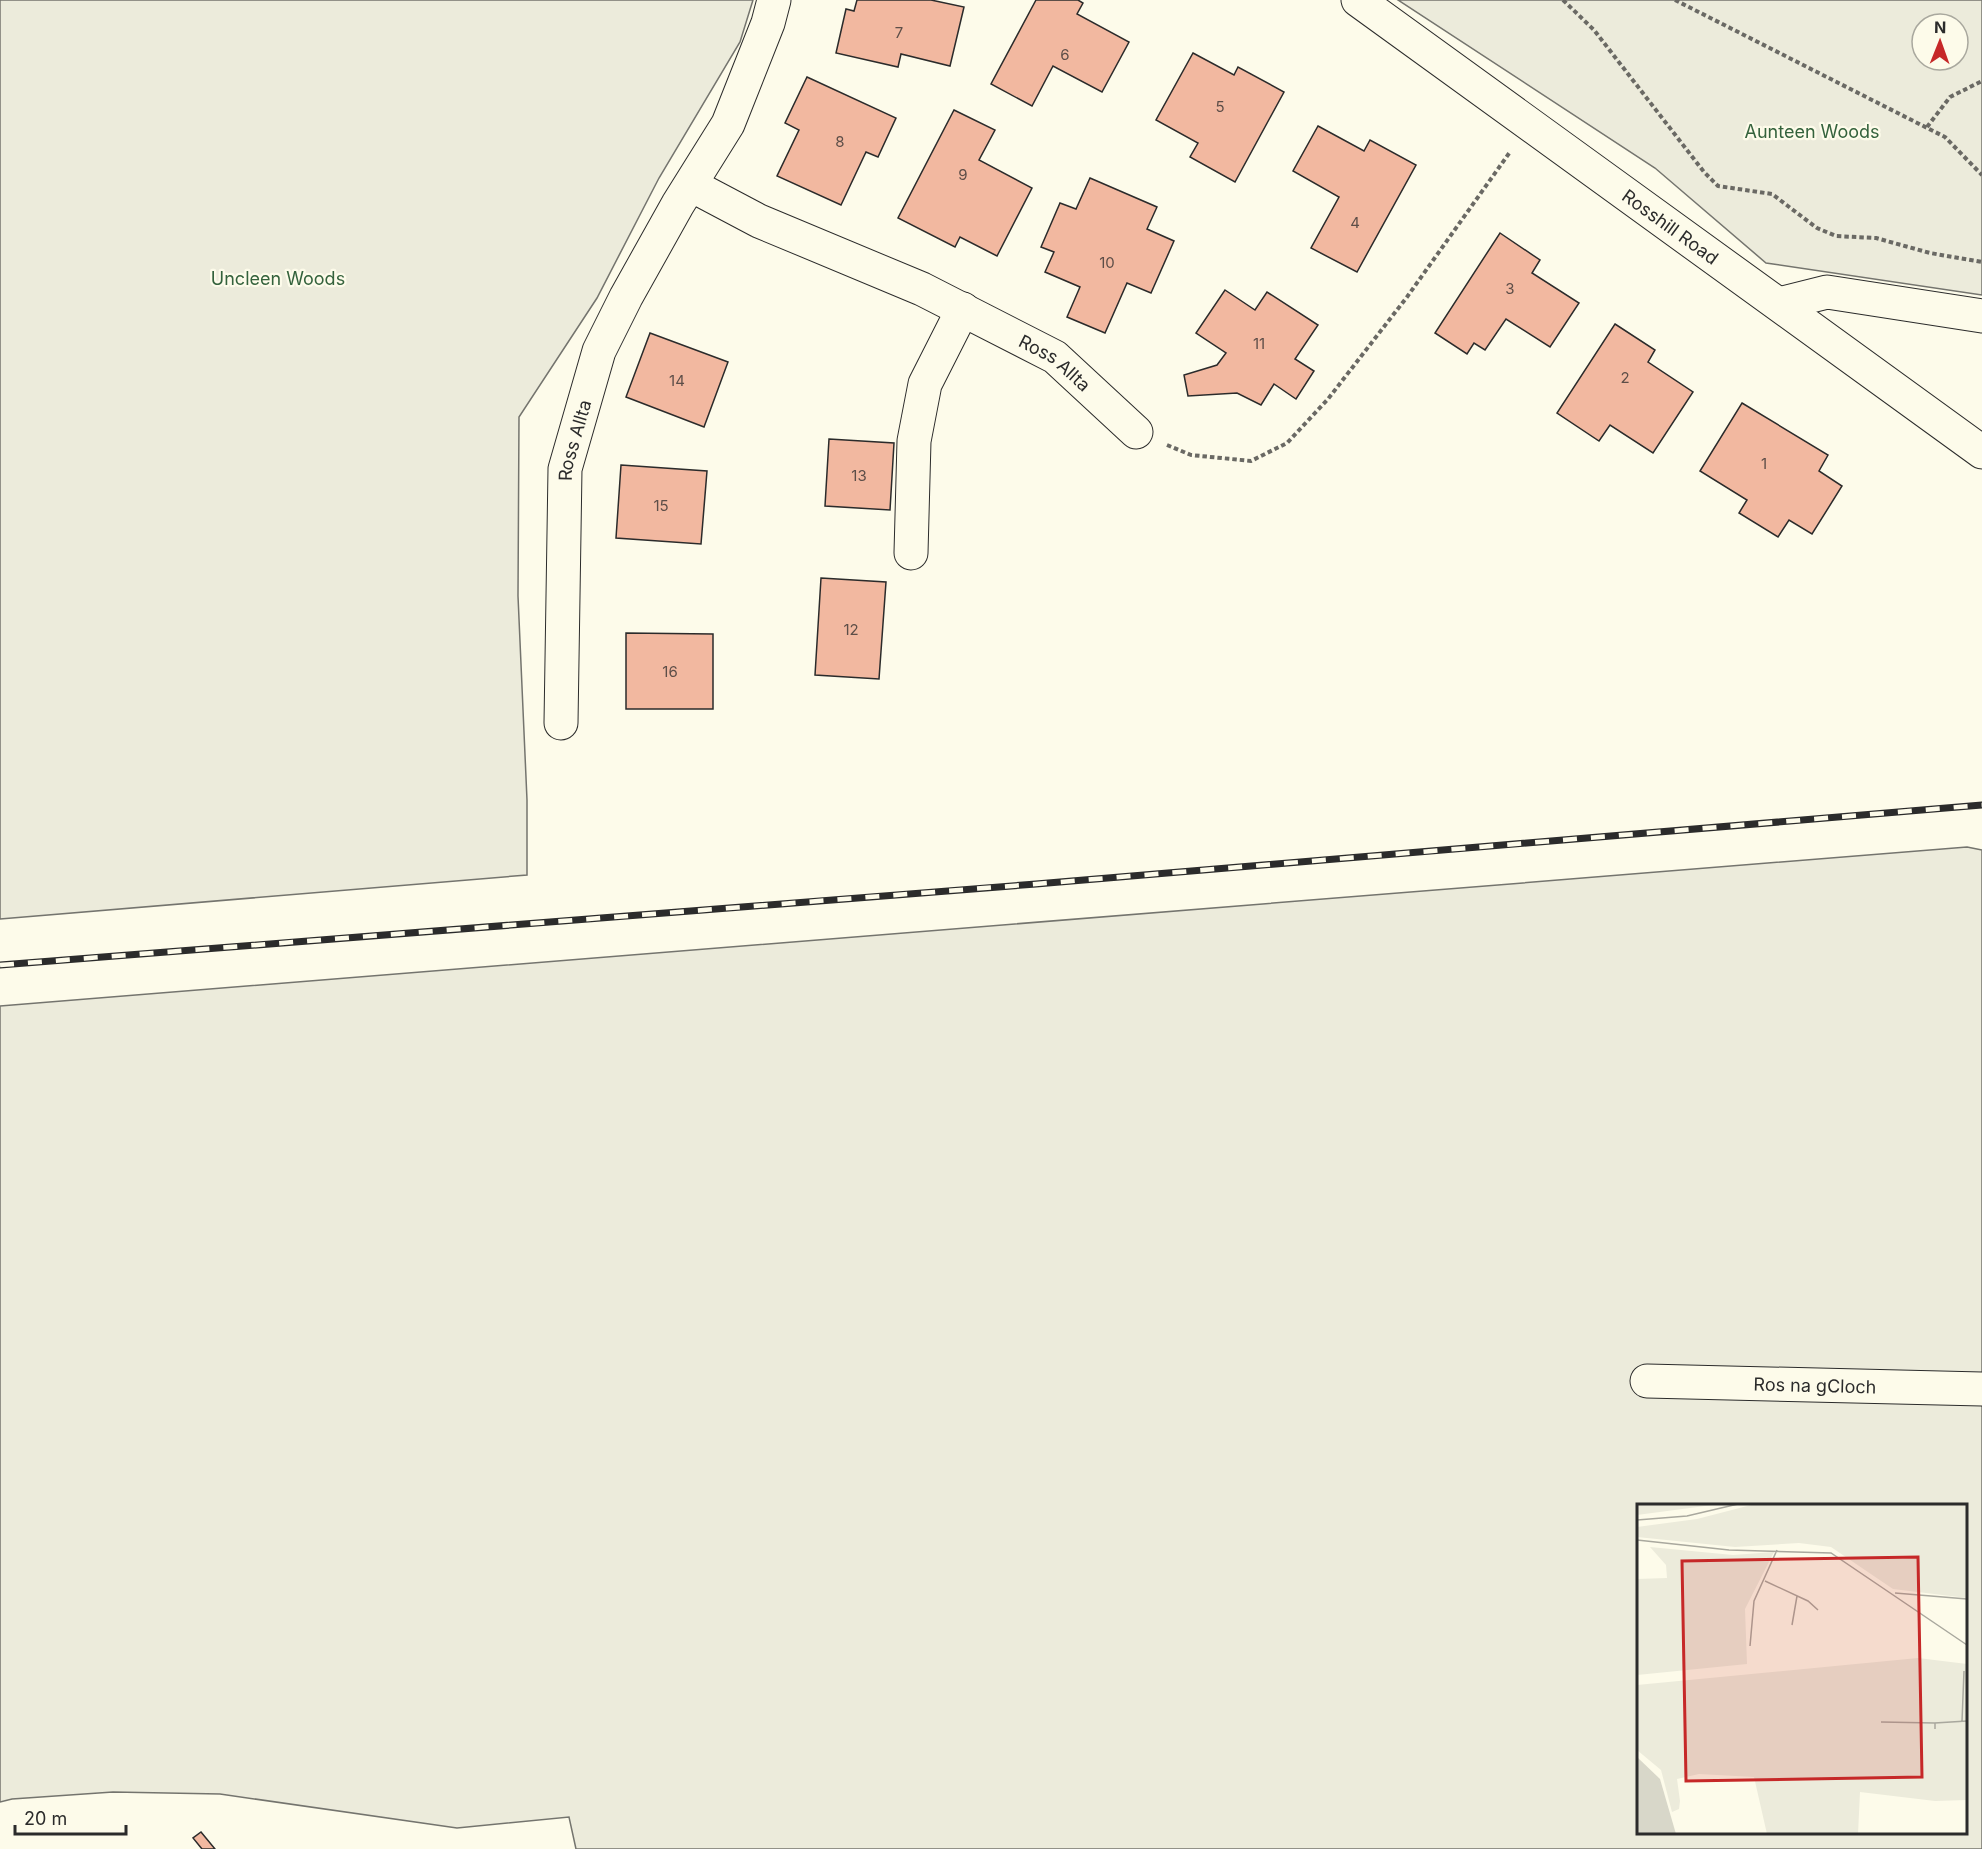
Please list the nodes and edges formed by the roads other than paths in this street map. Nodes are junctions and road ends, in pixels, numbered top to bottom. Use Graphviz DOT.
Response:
graph roads {
  1 [pos="774,0"];
  2 [pos="1358,0"];
  3 [pos="691,185"];
  4 [pos="1779,304"];
  5 [pos="963,309"];
  6 [pos="1982,316"];
  7 [pos="1136,432"];
  8 [pos="1982,452"];
  9 [pos="911,553"];
  10 [pos="561,723"];
  11 [pos="1647,1381"];
  12 [pos="1982,1389"];
  1 -- 3 [label="street, Ross Allta"];
  2 -- 4 [label="street, Rosshill Road"];
  3 -- 5 [label="street, Ross Allta"];
  3 -- 10 [label="street, Ross Allta"];
  4 -- 6 [label="street"];
  4 -- 8 [label="street, Rosshill Road"];
  5 -- 7 [label="street, Ross Allta"];
  5 -- 9 [label="street"];
  11 -- 12 [label="street, Ros na gCloch"];
}
